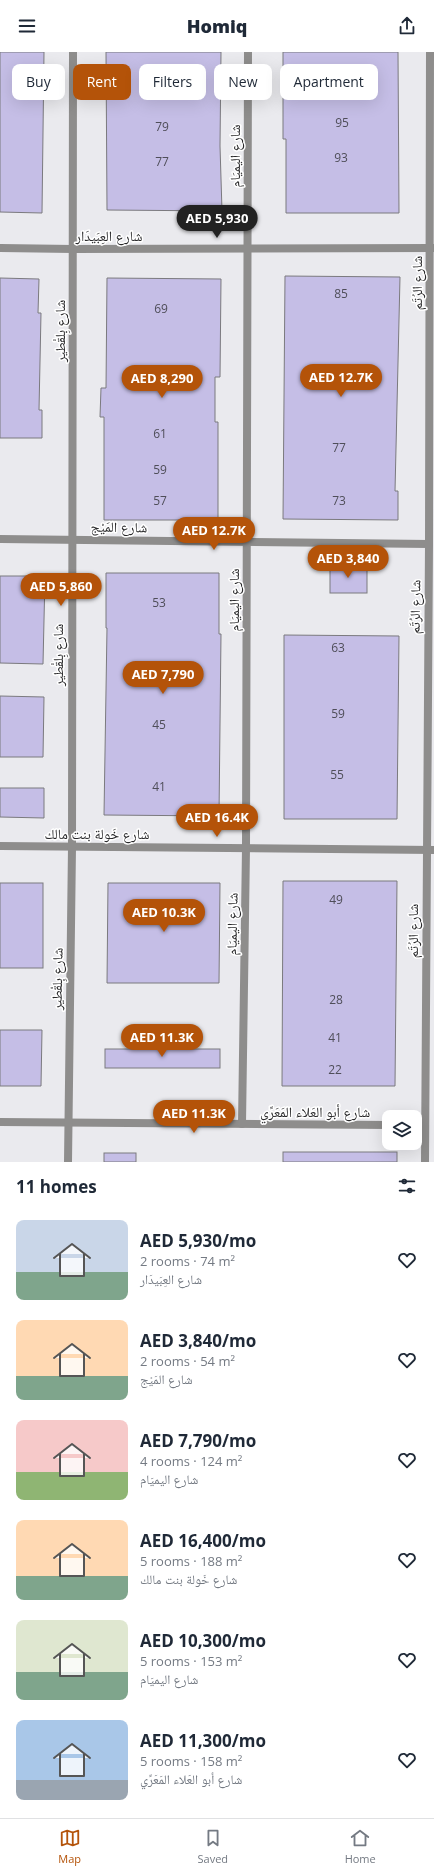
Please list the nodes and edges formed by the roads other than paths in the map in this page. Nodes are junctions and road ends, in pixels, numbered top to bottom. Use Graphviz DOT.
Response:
graph roads {
  1 [pos="73,52"];
  2 [pos="248,52"];
  3 [pos="430,52"];
  4 [pos="0,248"];
  5 [pos="432,248"];
  6 [pos="73,249"];
  7 [pos="248,249"];
  8 [pos="0,539"];
  9 [pos="71,540"];
  10 [pos="247,542"];
  11 [pos="429,544"];
  12 [pos="0,846"];
  13 [pos="72,847"];
  14 [pos="246,848"];
  15 [pos="430,850"];
  16 [pos="0,1122"];
  17 [pos="68,1123"];
  18 [pos="242,1124"];
  19 [pos="382,1125"];
  20 [pos="425,1125"];
  21 [pos="68,1162"];
  22 [pos="425,1162"];
  1 -- 6 [label="street, شارع بِلقْطير"];
  2 -- 7 [label="street, شارع اليميَام"];
  3 -- 5 [label="street, شارع الرُتَم"];
  4 -- 6 [label="street, شارع العِبَيدَار"];
  5 -- 7 [label="street, شارع العِبَيدَار"];
  5 -- 11 [label="street, شارع الرُتَم"];
  6 -- 7 [label="street, شارع العِبَيدَار"];
  6 -- 9 [label="street, شارع بِلقْطير"];
  7 -- 10 [label="street, شارع اليميَام"];
  8 -- 9 [label="street, شارع المَيْج"];
  9 -- 10 [label="street, شارع المَيْج"];
  9 -- 13 [label="street, شارع بِلقْطير"];
  10 -- 11 [label="street, شارع المَيْج"];
  10 -- 14 [label="street, شارع اليميَام"];
  11 -- 15 [label="street, شارع الرُتَم"];
  12 -- 13 [label="street, شارع خَولة بنت مالك"];
  13 -- 14 [label="street, شارع خَولة بنت مالك"];
  13 -- 17 [label="street, شارع بِلقْطير"];
  14 -- 15 [label="street, شارع خَولة بنت مالك"];
  14 -- 18 [label="street, شارع اليميَام"];
  15 -- 20 [label="street, شارع الرُتَم"];
  16 -- 17 [label="street, شارع أبو العَلاء المَعَرِّي"];
  17 -- 18 [label="street, شارع أبو العَلاء المَعَرِّي"];
  17 -- 21 [label="street, شارع بِلقْطير"];
  18 -- 19 [label="street, شارع أبو العَلاء المَعَرِّي"];
  20 -- 22 [label="street, شارع الرُتَم"];
}
